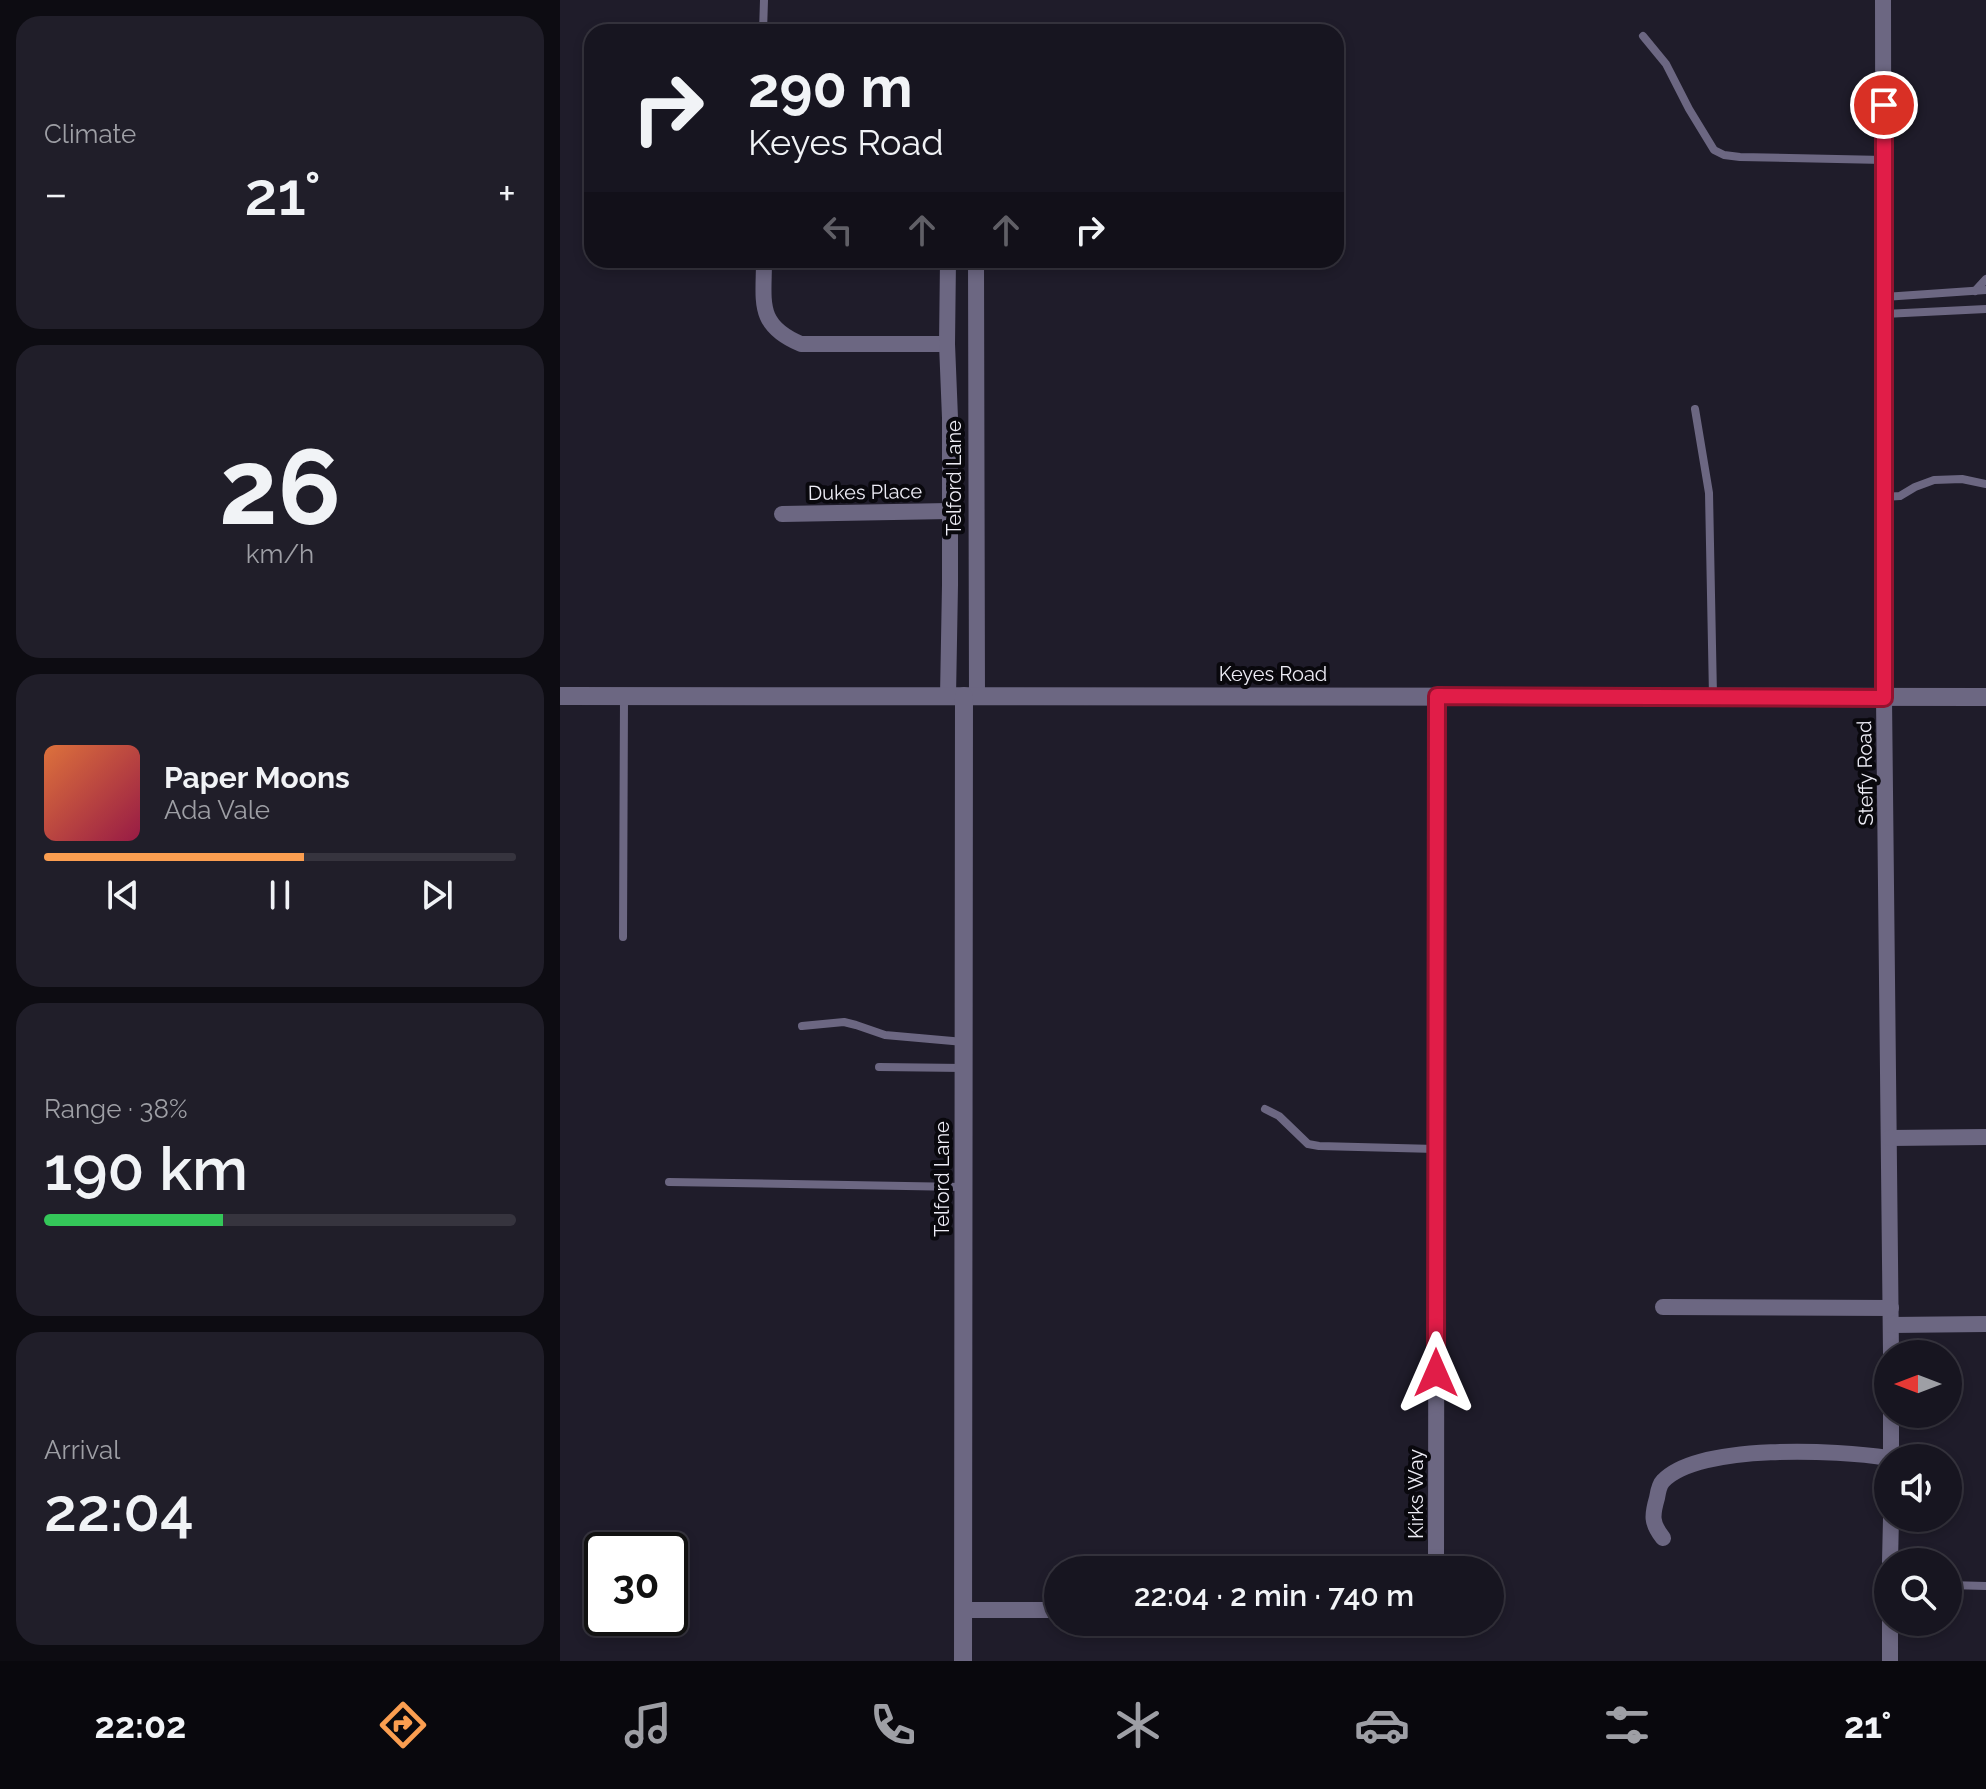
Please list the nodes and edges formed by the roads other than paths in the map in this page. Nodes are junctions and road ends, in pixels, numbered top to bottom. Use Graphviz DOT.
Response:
graph roads {
  1 [pos="764,0"];
  2 [pos="1883,0"];
  3 [pos="763,24"];
  4 [pos="1643,36"];
  5 [pos="1884,160"];
  6 [pos="764,268"];
  7 [pos="948,268"];
  8 [pos="976,268"];
  9 [pos="1986,279"];
  10 [pos="1986,290"];
  11 [pos="1975,291"];
  12 [pos="1884,305"];
  13 [pos="1986,309"];
  14 [pos="947,344"];
  15 [pos="1695,409"];
  16 [pos="1986,484"];
  17 [pos="1884,497"];
  18 [pos="949,511"];
  19 [pos="782,514"];
  20 [pos="560,696"];
  21 [pos="625,696"];
  22 [pos="963,696"];
  23 [pos="1437,696"];
  24 [pos="1713,697"];
  25 [pos="1986,697"];
  26 [pos="1884,698"];
  27 [pos="623,937"];
  28 [pos="802,1026"];
  29 [pos="964,1042"];
  30 [pos="879,1067"];
  31 [pos="964,1068"];
  32 [pos="1265,1109"];
  33 [pos="1986,1137"];
  34 [pos="1889,1138"];
  35 [pos="1437,1149"];
  36 [pos="669,1182"];
  37 [pos="964,1187"];
  38 [pos="1663,1307"];
  39 [pos="1891,1308"];
  40 [pos="1986,1324"];
  41 [pos="1891,1325"];
  42 [pos="1891,1340"];
  43 [pos="1874,1456"];
  44 [pos="1663,1538"];
  45 [pos="1436,1556"];
  46 [pos="1962,1585"];
  47 [pos="1986,1586"];
  48 [pos="963,1610"];
  49 [pos="1044,1610"];
  50 [pos="1890,1636"];
  51 [pos="963,1661"];
  52 [pos="1890,1661"];
  1 -- 3 [label="lane"];
  2 -- 5 [label="street, Steffy Road"];
  4 -- 5 [label="lane"];
  5 -- 12 [label="street, Steffy Road"];
  6 -- 14 [label="street"];
  7 -- 14 [label="street, Telford Lane"];
  8 -- 22 [label="street, Telford Lane"];
  9 -- 11 [label="lane"];
  10 -- 11 [label="lane"];
  11 -- 12 [label="lane"];
  12 -- 13 [label="lane"];
  12 -- 17 [label="street, Steffy Road"];
  14 -- 18 [label="street, Telford Lane"];
  15 -- 24 [label="lane"];
  16 -- 17 [label="lane"];
  17 -- 26 [label="street, Steffy Road"];
  18 -- 19 [label="street, Dukes Place"];
  18 -- 22 [label="street, Telford Lane"];
  20 -- 21 [label="street, Keyes Road"];
  21 -- 22 [label="street, Keyes Road"];
  21 -- 27 [label="lane"];
  22 -- 23 [label="street, Keyes Road"];
  22 -- 29 [label="street, Telford Lane"];
  23 -- 24 [label="street, Keyes Road"];
  23 -- 35 [label="street, Kirks Way"];
  24 -- 26 [label="street, Keyes Road"];
  25 -- 26 [label="street, Keyes Road"];
  26 -- 34 [label="street, Steffy Road"];
  28 -- 29 [label="lane"];
  29 -- 31 [label="street, Telford Lane"];
  30 -- 31 [label="lane"];
  31 -- 37 [label="street, Telford Lane"];
  32 -- 35 [label="lane"];
  33 -- 34 [label="street"];
  34 -- 39 [label="street, Steffy Road"];
  35 -- 45 [label="street, Kirks Way"];
  36 -- 37 [label="lane"];
  37 -- 48 [label="street, Telford Lane"];
  38 -- 39 [label="street"];
  39 -- 41 [label="street, Steffy Road"];
  40 -- 41 [label="street"];
  41 -- 42 [label="street, Steffy Road"];
  43 -- 44 [label="street"];
  46 -- 47 [label="lane"];
  48 -- 49 [label="street"];
  48 -- 51 [label="street, Telford Lane"];
  50 -- 52 [label="street"];
}
